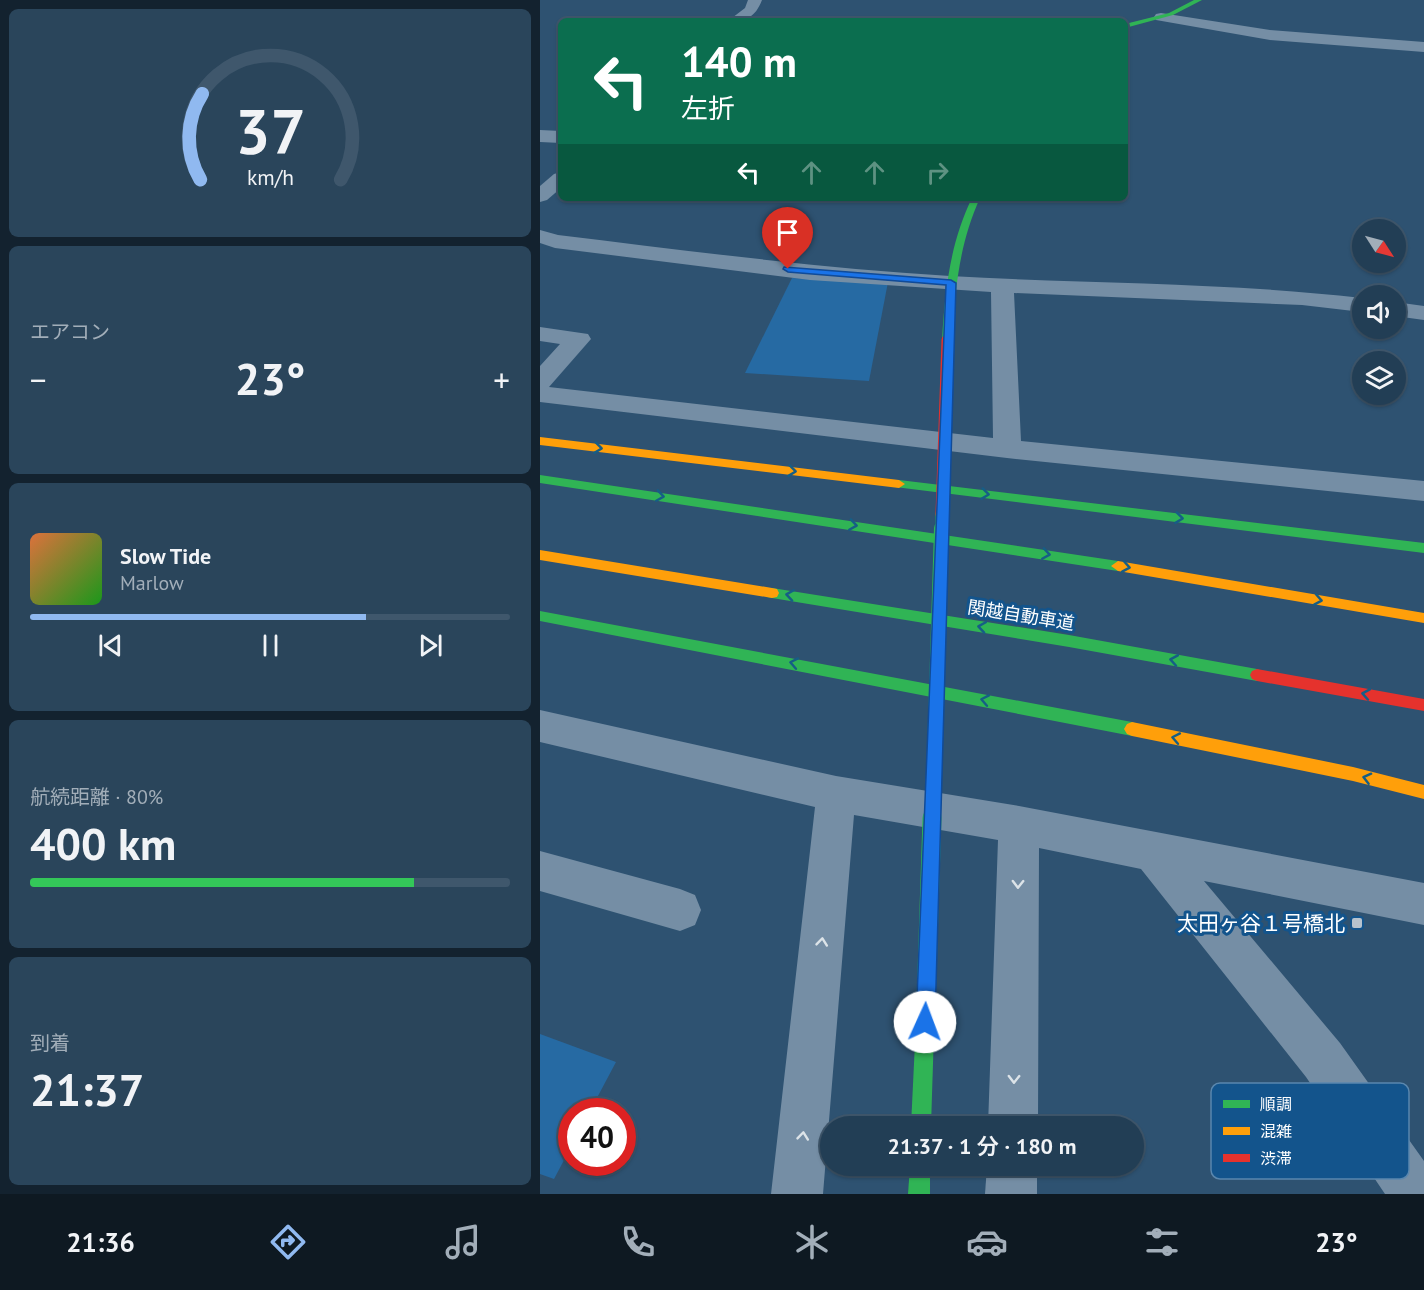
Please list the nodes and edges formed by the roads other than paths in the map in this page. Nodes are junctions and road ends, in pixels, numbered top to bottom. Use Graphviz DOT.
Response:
graph roads {
  1 [pos="755,0"];
  2 [pos="1199,0"];
  3 [pos="1161,17"];
  4 [pos="739,18"];
  5 [pos="1128,25"];
  6 [pos="1424,47"];
  7 [pos="540,136"];
  8 [pos="558,137"];
  9 [pos="558,181"];
  10 [pos="540,196"];
  11 [pos="974,201"];
  12 [pos="540,236"];
  13 [pos="951,283"];
  14 [pos="1002,284"];
  15 [pos="1352,304"];
  16 [pos="1406,311"];
  17 [pos="1424,313"];
  18 [pos="540,333"];
  19 [pos="540,381"];
  20 [pos="540,394"];
  21 [pos="540,441"];
  22 [pos="1007,449"];
  23 [pos="540,479"];
  24 [pos="1424,491"];
  25 [pos="1424,548"];
  26 [pos="540,555"];
  27 [pos="540,616"];
  28 [pos="1424,618"];
  29 [pos="1424,705"];
  30 [pos="540,726"];
  31 [pos="1424,792"];
  32 [pos="836,794"];
  33 [pos="1019,825"];
  34 [pos="1152,850"];
  35 [pos="540,871"];
  36 [pos="1424,904"];
  37 [pos="680,910"];
  38 [pos="1339,1083"];
  39 [pos="921,1116"];
  40 [pos="1013,1116"];
  41 [pos="920,1176"];
  42 [pos="1012,1176"];
  43 [pos="1406,1179"];
  44 [pos="798,1194"];
  45 [pos="919,1194"];
  46 [pos="1011,1194"];
  47 [pos="1416,1194"];
  1 -- 4 [label="street"];
  2 -- 3 [label="main road"];
  3 -- 5 [label="main road"];
  3 -- 6 [label="street"];
  7 -- 8 [label="street"];
  9 -- 10 [label="street"];
  11 -- 13 [label="main road"];
  12 -- 13 [label="street"];
  13 -- 14 [label="street"];
  13 -- 39 [label="main road, bridge"];
  14 -- 15 [label="street"];
  14 -- 22 [label="street"];
  16 -- 17 [label="street"];
  18 -- 19 [label="street"];
  20 -- 22 [label="street"];
  21 -- 25 [label="main road, one-way"];
  22 -- 24 [label="street"];
  23 -- 28 [label="main road, one-way"];
  29 -- 26 [label="main road, 関越自動車道, one-way"];
  31 -- 27 [label="main road, one-way"];
  30 -- 32 [label="street"];
  32 -- 33 [label="street"];
  44 -- 32 [label="street, one-way"];
  33 -- 34 [label="street"];
  33 -- 40 [label="street, one-way"];
  34 -- 36 [label="street"];
  34 -- 38 [label="street"];
  35 -- 37 [label="street"];
  41 -- 45 [label="main road"];
  42 -- 46 [label="street"];
  43 -- 47 [label="street"];
}
